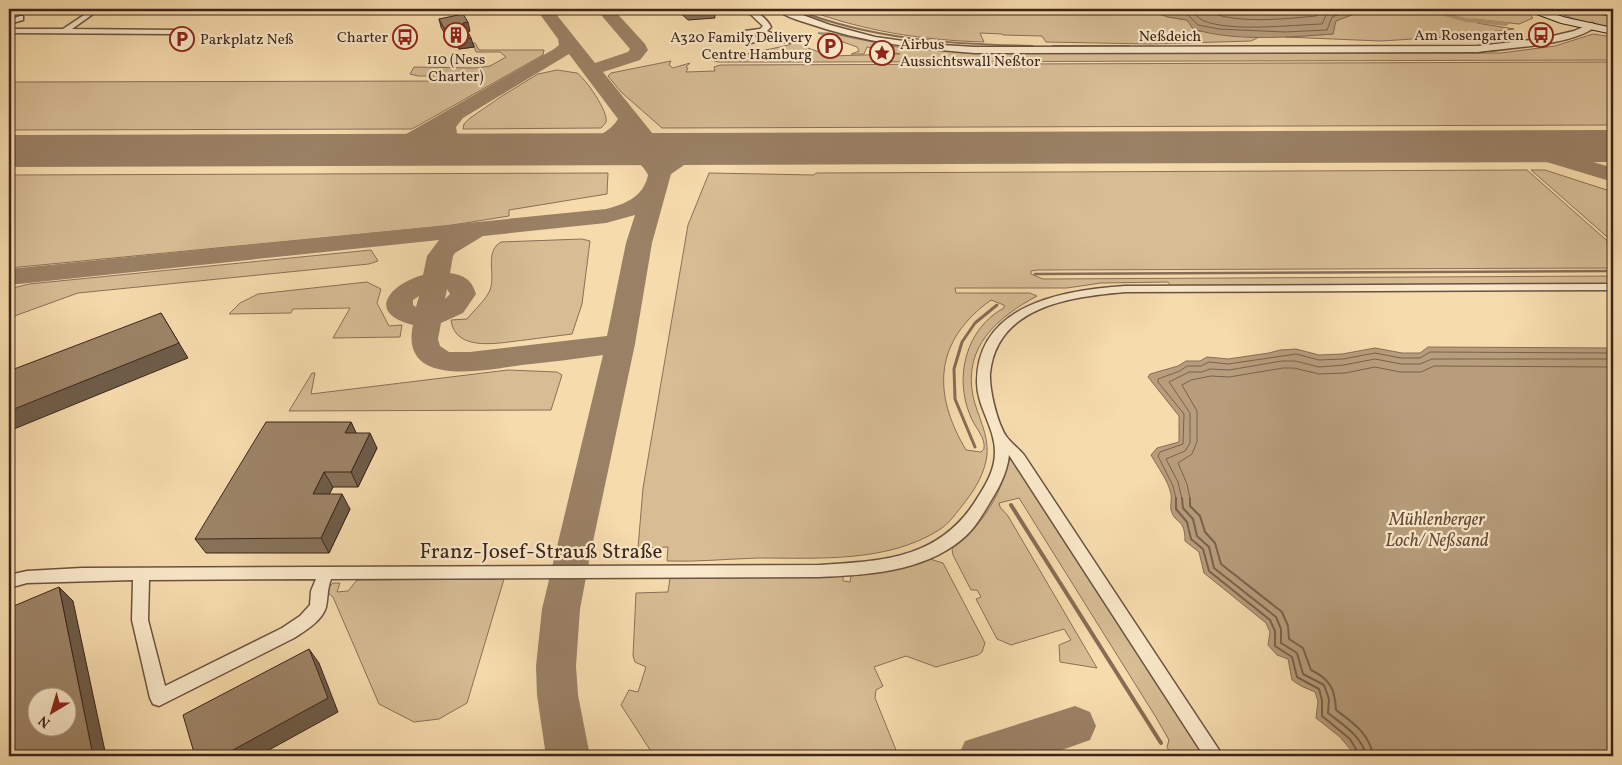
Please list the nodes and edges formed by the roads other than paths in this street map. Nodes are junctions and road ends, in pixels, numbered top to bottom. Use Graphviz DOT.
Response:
graph roads {
  1 [pos="97,9"];
  2 [pos="748,9"];
  3 [pos="780,9"];
  4 [pos="1528,9"];
  5 [pos="1542,12"];
  6 [pos="1588,25"];
  7 [pos="9,31"];
  8 [pos="65,31"];
  9 [pos="762,31"];
  10 [pos="176,32"];
  11 [pos="1565,32"];
  12 [pos="1613,32"];
  13 [pos="796,39"];
  14 [pos="754,41"];
  15 [pos="1613,287"];
  16 [pos="1000,438"];
  17 [pos="326,573"];
  18 [pos="141,574"];
  19 [pos="9,582"];
  20 [pos="1214,756"];
  1 -- 8 [label="street"];
  2 -- 9 [label="street"];
  3 -- 11 [label="street, Neßdeich"];
  4 -- 5 [label="main road"];
  5 -- 6 [label="main road"];
  5 -- 11 [label="street"];
  6 -- 11 [label="street, Neßdeich"];
  6 -- 12 [label="main road"];
  7 -- 8 [label="street"];
  8 -- 10 [label="street"];
  9 -- 13 [label="street"];
  9 -- 14 [label="street"];
  15 -- 16 [label="street"];
  16 -- 17 [label="street, Franz-Josef-Strauß Straße"];
  16 -- 20 [label="street"];
  17 -- 18 [label="street, Franz-Josef-Strauß Straße"];
  17 -- 18 [label="street"];
  18 -- 19 [label="street, Franz-Josef-Strauß Straße"];
}
